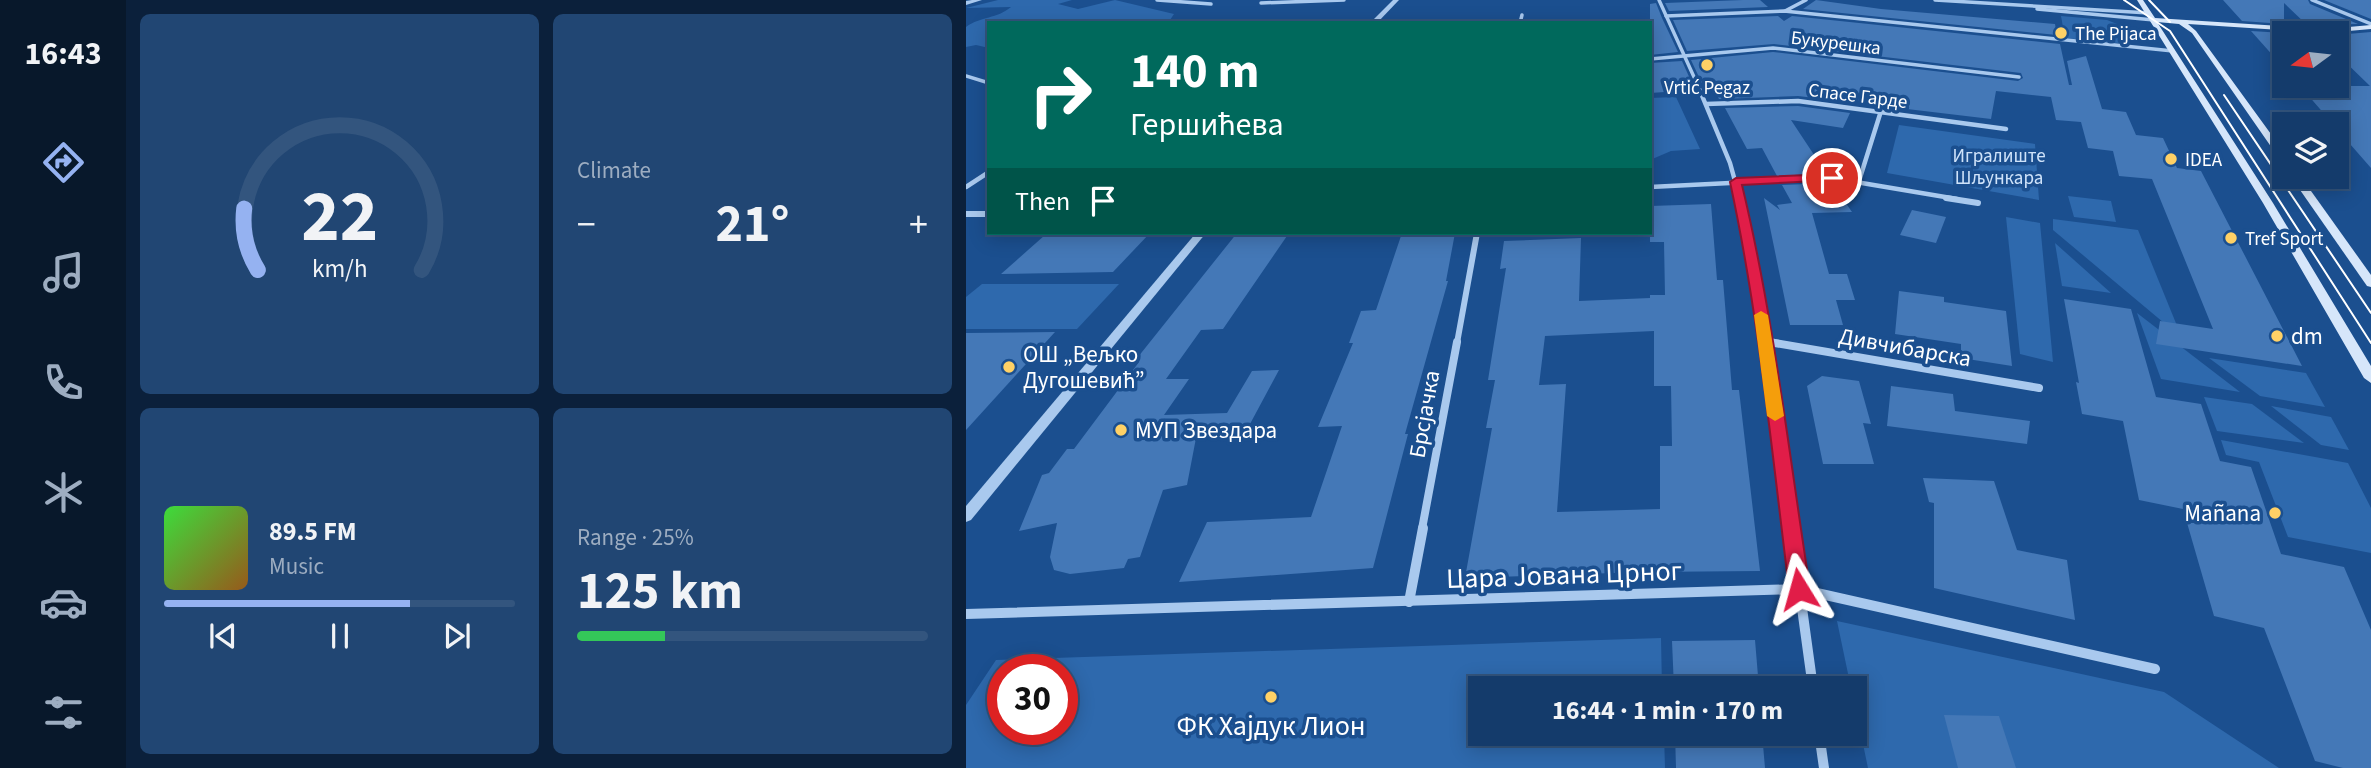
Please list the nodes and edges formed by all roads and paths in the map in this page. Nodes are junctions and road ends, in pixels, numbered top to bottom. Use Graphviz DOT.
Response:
graph roads {
  1 [pos="979,0"];
  2 [pos="1157,0"];
  3 [pos="1344,0"];
  4 [pos="1396,0"];
  5 [pos="1659,0"];
  6 [pos="1806,0"];
  7 [pos="1935,0"];
  8 [pos="2312,0"];
  9 [pos="966,3"];
  10 [pos="1262,3"];
  11 [pos="2142,3"];
  12 [pos="1211,4"];
  13 [pos="2015,6"];
  14 [pos="1784,11"];
  15 [pos="1522,15"];
  16 [pos="1666,16"];
  17 [pos="2159,17"];
  18 [pos="1375,21"];
  19 [pos="1520,21"];
  20 [pos="2182,22"];
  21 [pos="2369,26"];
  22 [pos="2173,51"];
  23 [pos="1685,55"];
  24 [pos="1652,59"];
  25 [pos="966,76"];
  26 [pos="2019,77"];
  27 [pos="987,82"];
  28 [pos="1706,104"];
  29 [pos="1881,111"];
  30 [pos="2006,129"];
  31 [pos="2272,142"];
  32 [pos="987,173"];
  33 [pos="1860,181"];
  34 [pos="1736,182"];
  35 [pos="966,187"];
  36 [pos="1652,187"];
  37 [pos="2304,189"];
  38 [pos="1978,203"];
  39 [pos="966,214"];
  40 [pos="987,214"];
  41 [pos="1199,235"];
  42 [pos="1477,235"];
  43 [pos="2371,283"];
  44 [pos="1765,341"];
  45 [pos="2371,378"];
  46 [pos="2039,388"];
  47 [pos="966,516"];
  48 [pos="1799,589"];
  49 [pos="1409,602"];
  50 [pos="966,614"];
  51 [pos="2155,669"];
  52 [pos="1811,676"];
  53 [pos="1821,746"];
  54 [pos="1824,768"];
  1 -- 9 [label="street"];
  2 -- 12 [label="street"];
  3 -- 10 [label="street"];
  4 -- 18 [label="street"];
  5 -- 16 [label="street"];
  6 -- 14 [label="street"];
  7 -- 13 [label="street"];
  8 -- 21 [label="street"];
  11 -- 17 [label="main road"];
  11 -- 17 [label="main road"];
  13 -- 17 [label="street"];
  13 -- 17 [label="street"];
  14 -- 16 [label="street"];
  14 -- 22 [label="street"];
  15 -- 19 [label="street"];
  16 -- 23 [label="street"];
  17 -- 20 [label="main road"];
  17 -- 21 [label="main road"];
  17 -- 22 [label="main road"];
  20 -- 21 [label="main road"];
  20 -- 31 [label="main road"];
  22 -- 45 [label="main road"];
  23 -- 24 [label="street, Букурешка"];
  23 -- 26 [label="street, Букурешка"];
  23 -- 28 [label="street"];
  25 -- 27 [label="street"];
  28 -- 29 [label="street, Спасе Гарде"];
  28 -- 34 [label="street"];
  29 -- 30 [label="street, Спасе Гарде"];
  29 -- 33 [label="street"];
  32 -- 35 [label="street"];
  33 -- 34 [label="street"];
  33 -- 38 [label="street"];
  34 -- 36 [label="street"];
  34 -- 44 [label="street"];
  37 -- 43 [label="main road"];
  39 -- 40 [label="street"];
  41 -- 47 [label="street"];
  42 -- 49 [label="street, Брсјачка"];
  44 -- 46 [label="street, Дивчибарска"];
  44 -- 48 [label="street"];
  48 -- 49 [label="street, Цара Јована Црног"];
  48 -- 51 [label="street, Цара Јована Црног"];
  48 -- 52 [label="street"];
  49 -- 50 [label="street, Цара Јована Црног"];
  53 -- 54 [label="street"];
}
